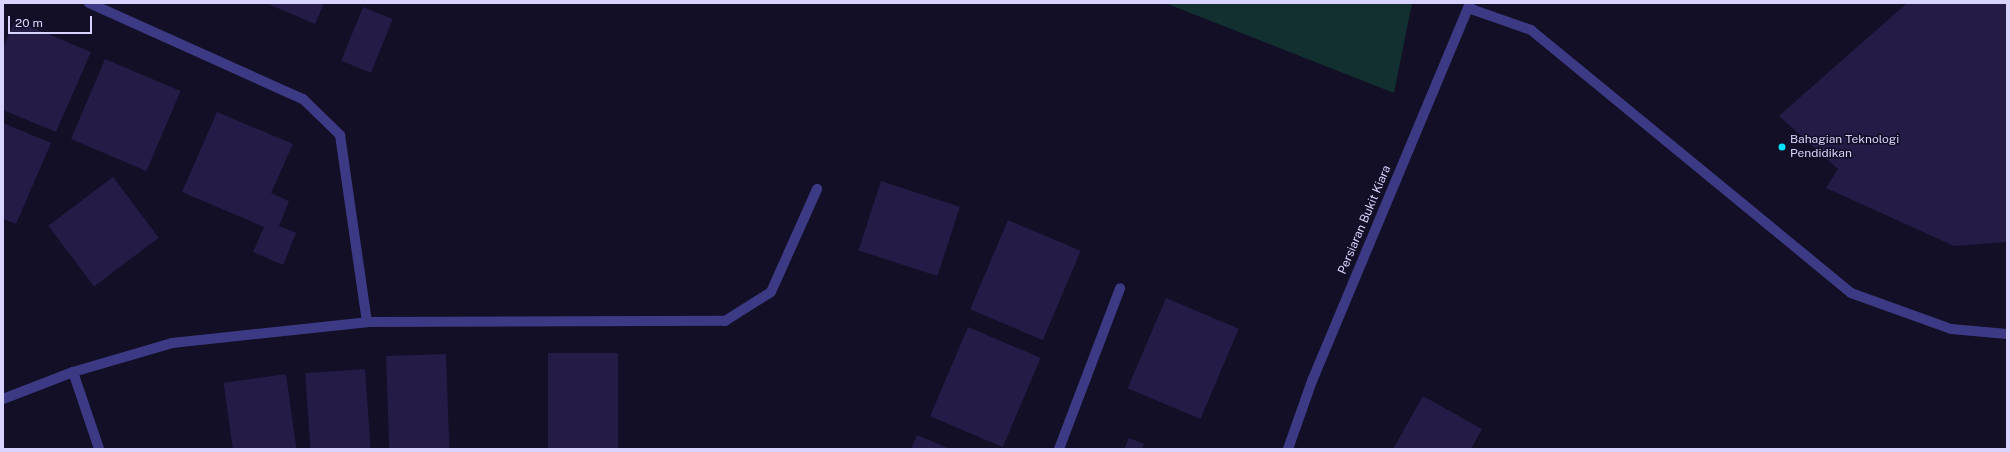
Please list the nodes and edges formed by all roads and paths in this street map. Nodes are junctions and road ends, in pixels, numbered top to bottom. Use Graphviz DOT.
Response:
graph roads {
  1 [pos="89,3"];
  2 [pos="1469,5"];
  3 [pos="816,189"];
  4 [pos="1120,288"];
  5 [pos="367,322"];
  6 [pos="2007,334"];
  7 [pos="73,372"];
  8 [pos="3,399"];
  9 [pos="99,449"];
  10 [pos="1059,449"];
  11 [pos="1288,449"];
  1 -- 5 [label="street"];
  2 -- 6 [label="street"];
  2 -- 11 [label="street, Persiaran Bukit Kiara"];
  3 -- 5 [label="street"];
  4 -- 10 [label="street"];
  5 -- 7 [label="street"];
  7 -- 8 [label="street"];
  7 -- 9 [label="street"];
}
